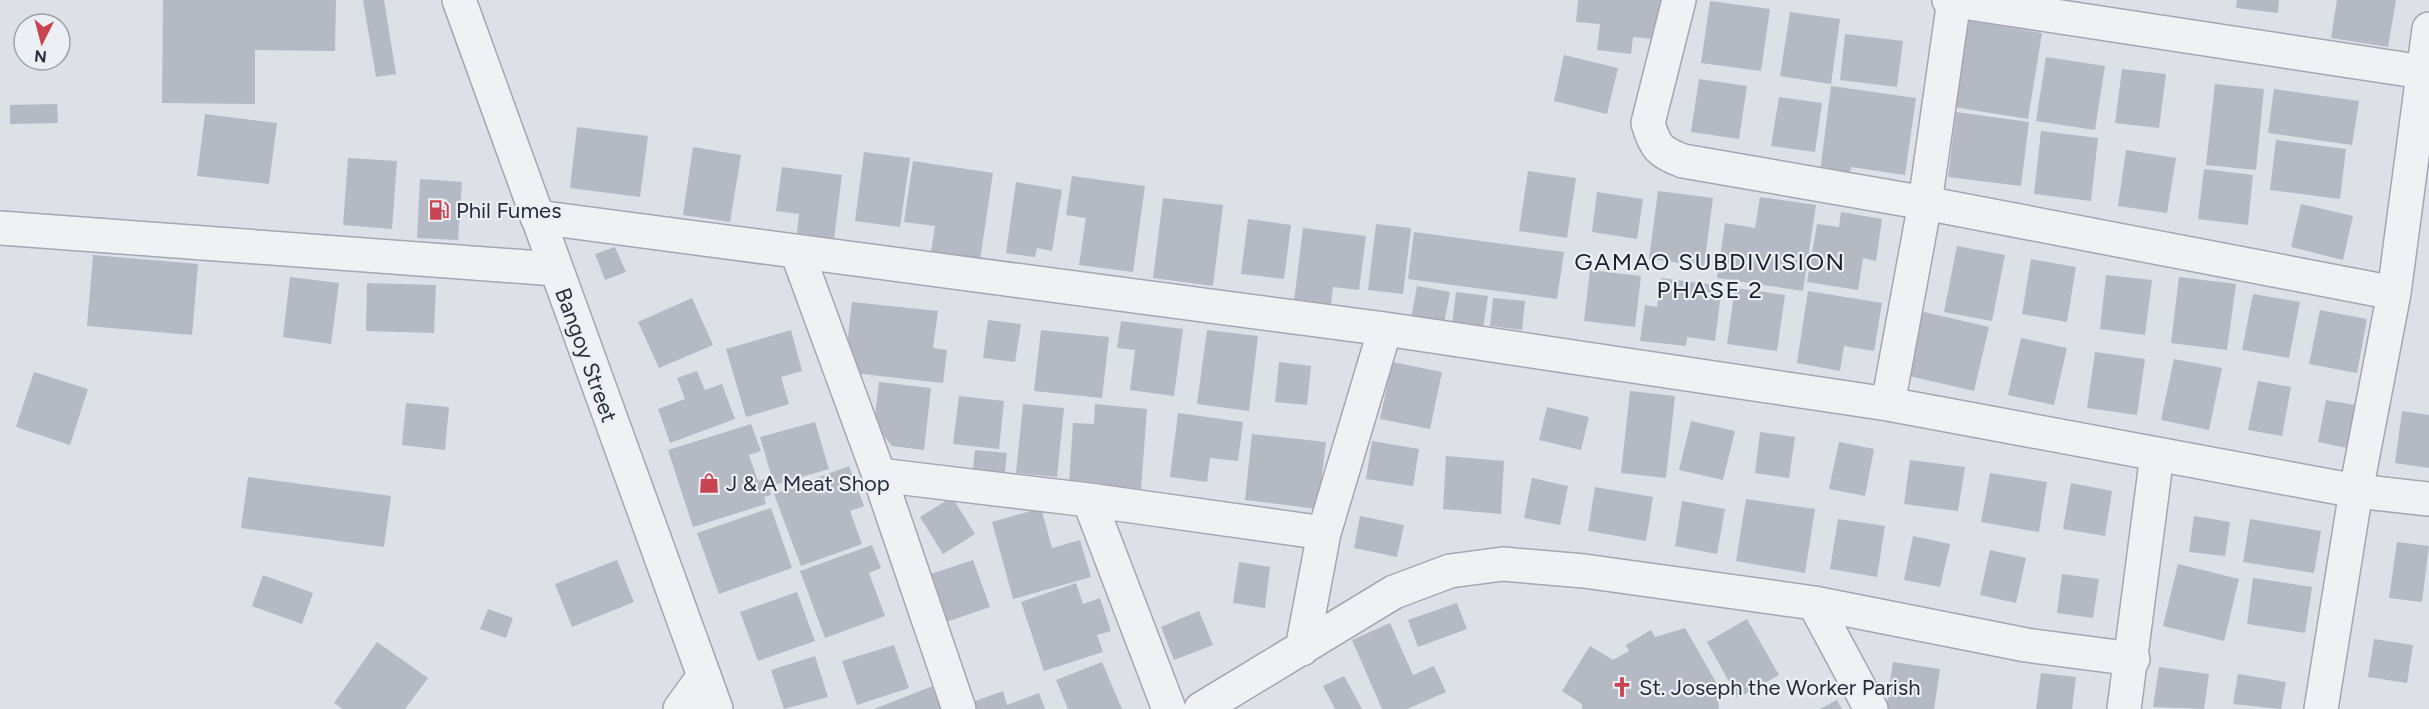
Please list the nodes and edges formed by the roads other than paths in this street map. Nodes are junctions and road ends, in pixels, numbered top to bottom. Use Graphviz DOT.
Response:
graph roads {
  1 [pos="459,0"];
  2 [pos="1679,0"];
  3 [pos="1952,0"];
  4 [pos="2429,29"];
  5 [pos="2426,73"];
  6 [pos="1925,203"];
  7 [pos="537,217"];
  8 [pos="0,228"];
  9 [pos="797,252"];
  10 [pos="555,269"];
  11 [pos="2394,293"];
  12 [pos="1385,329"];
  13 [pos="1888,404"];
  14 [pos="2157,455"];
  15 [pos="879,475"];
  16 [pos="2356,491"];
  17 [pos="2429,499"];
  18 [pos="1089,500"];
  19 [pos="1324,534"];
  20 [pos="1815,603"];
  21 [pos="1302,649"];
  22 [pos="2133,659"];
  23 [pos="704,676"];
  24 [pos="680,709"];
  25 [pos="716,709"];
  26 [pos="959,709"];
  27 [pos="1169,709"];
  28 [pos="1201,709"];
  29 [pos="1871,709"];
  30 [pos="2124,709"];
  31 [pos="2321,709"];
  1 -- 7 [label="street, Bangoy Street"];
  2 -- 6 [label="street"];
  3 -- 5 [label="street"];
  3 -- 6 [label="street"];
  4 -- 5 [label="street"];
  5 -- 11 [label="street"];
  6 -- 11 [label="street"];
  6 -- 13 [label="street"];
  7 -- 9 [label="street"];
  7 -- 10 [label="street, Bangoy Street"];
  8 -- 10 [label="street"];
  9 -- 12 [label="street"];
  9 -- 15 [label="street"];
  10 -- 23 [label="street, Bangoy Street"];
  11 -- 16 [label="street"];
  12 -- 13 [label="street"];
  12 -- 19 [label="street"];
  13 -- 14 [label="street"];
  14 -- 16 [label="street"];
  14 -- 22 [label="street"];
  15 -- 18 [label="street"];
  15 -- 26 [label="street"];
  16 -- 17 [label="street"];
  16 -- 31 [label="street"];
  18 -- 19 [label="street"];
  18 -- 27 [label="street"];
  19 -- 21 [label="street"];
  20 -- 21 [label="street"];
  20 -- 22 [label="street"];
  20 -- 29 [label="street"];
  21 -- 28 [label="street"];
  22 -- 30 [label="street"];
  23 -- 24 [label="street"];
  23 -- 25 [label="street, Bangoy Street"];
}
